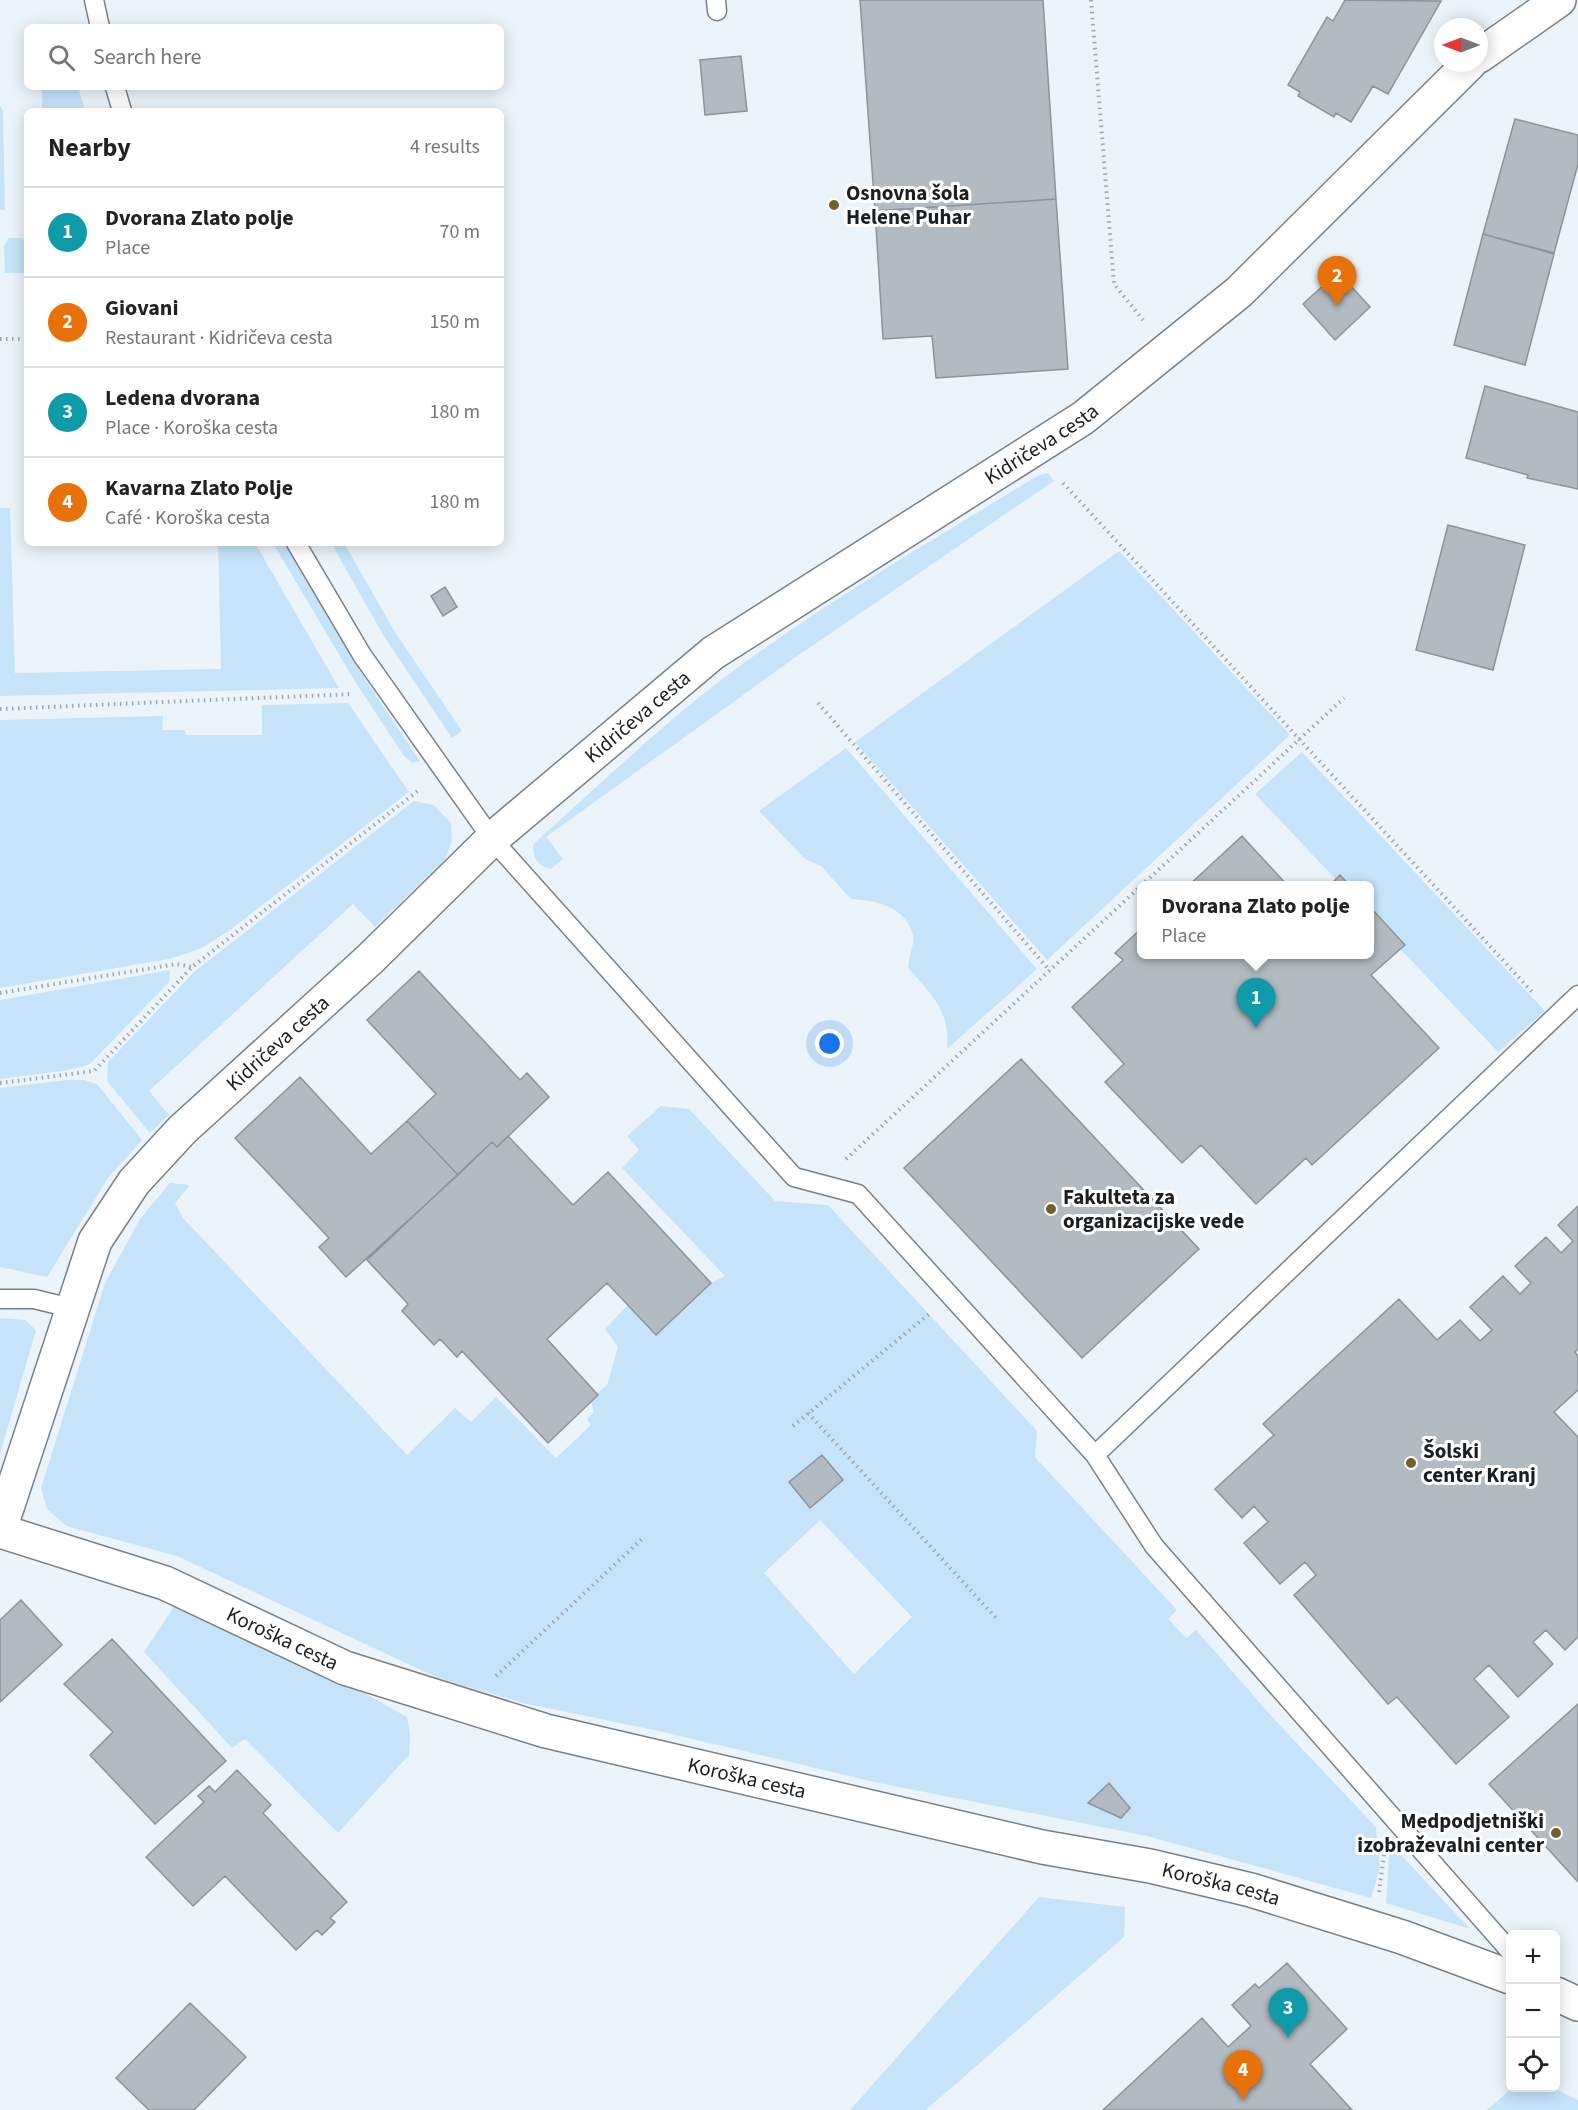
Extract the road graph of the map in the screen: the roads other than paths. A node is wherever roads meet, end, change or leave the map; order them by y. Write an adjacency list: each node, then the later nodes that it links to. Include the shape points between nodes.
1 (94, 0): 3 (lane)
2 (1559, 0): 4 (street)
3 (99, 24)
4 (1488, 50)
5 (1461, 72): 9 (street, Kidričeva cesta, via 1239,292 1083,418 713,653)
6 (116, 90): 7 (lane)
7 (121, 108)
8 (298, 546): 9 (lane, via 362,654)
9 (492, 839): 12 (street, Kidričeva cesta, via 370,959 182,1130 134,1182 94,1241); 13 (lane, via 794,1177 858,1194)
10 (1578, 995): 13 (lane)
11 (0, 1299): 12 (lane, via 34,1299)
12 (71, 1308): 14 (street, Kidričeva cesta)
13 (1095, 1455): 15 (lane, via 1154,1546)
14 (0, 1530): 16 (street, Koroška cesta, via 165,1583 345,1668 546,1731 1042,1847 1150,1866 1251,1890 1371,1927)
15 (1506, 1947)
16 (1506, 1976)
17 (1560, 1996): 18 (street)
18 (1578, 2004)

